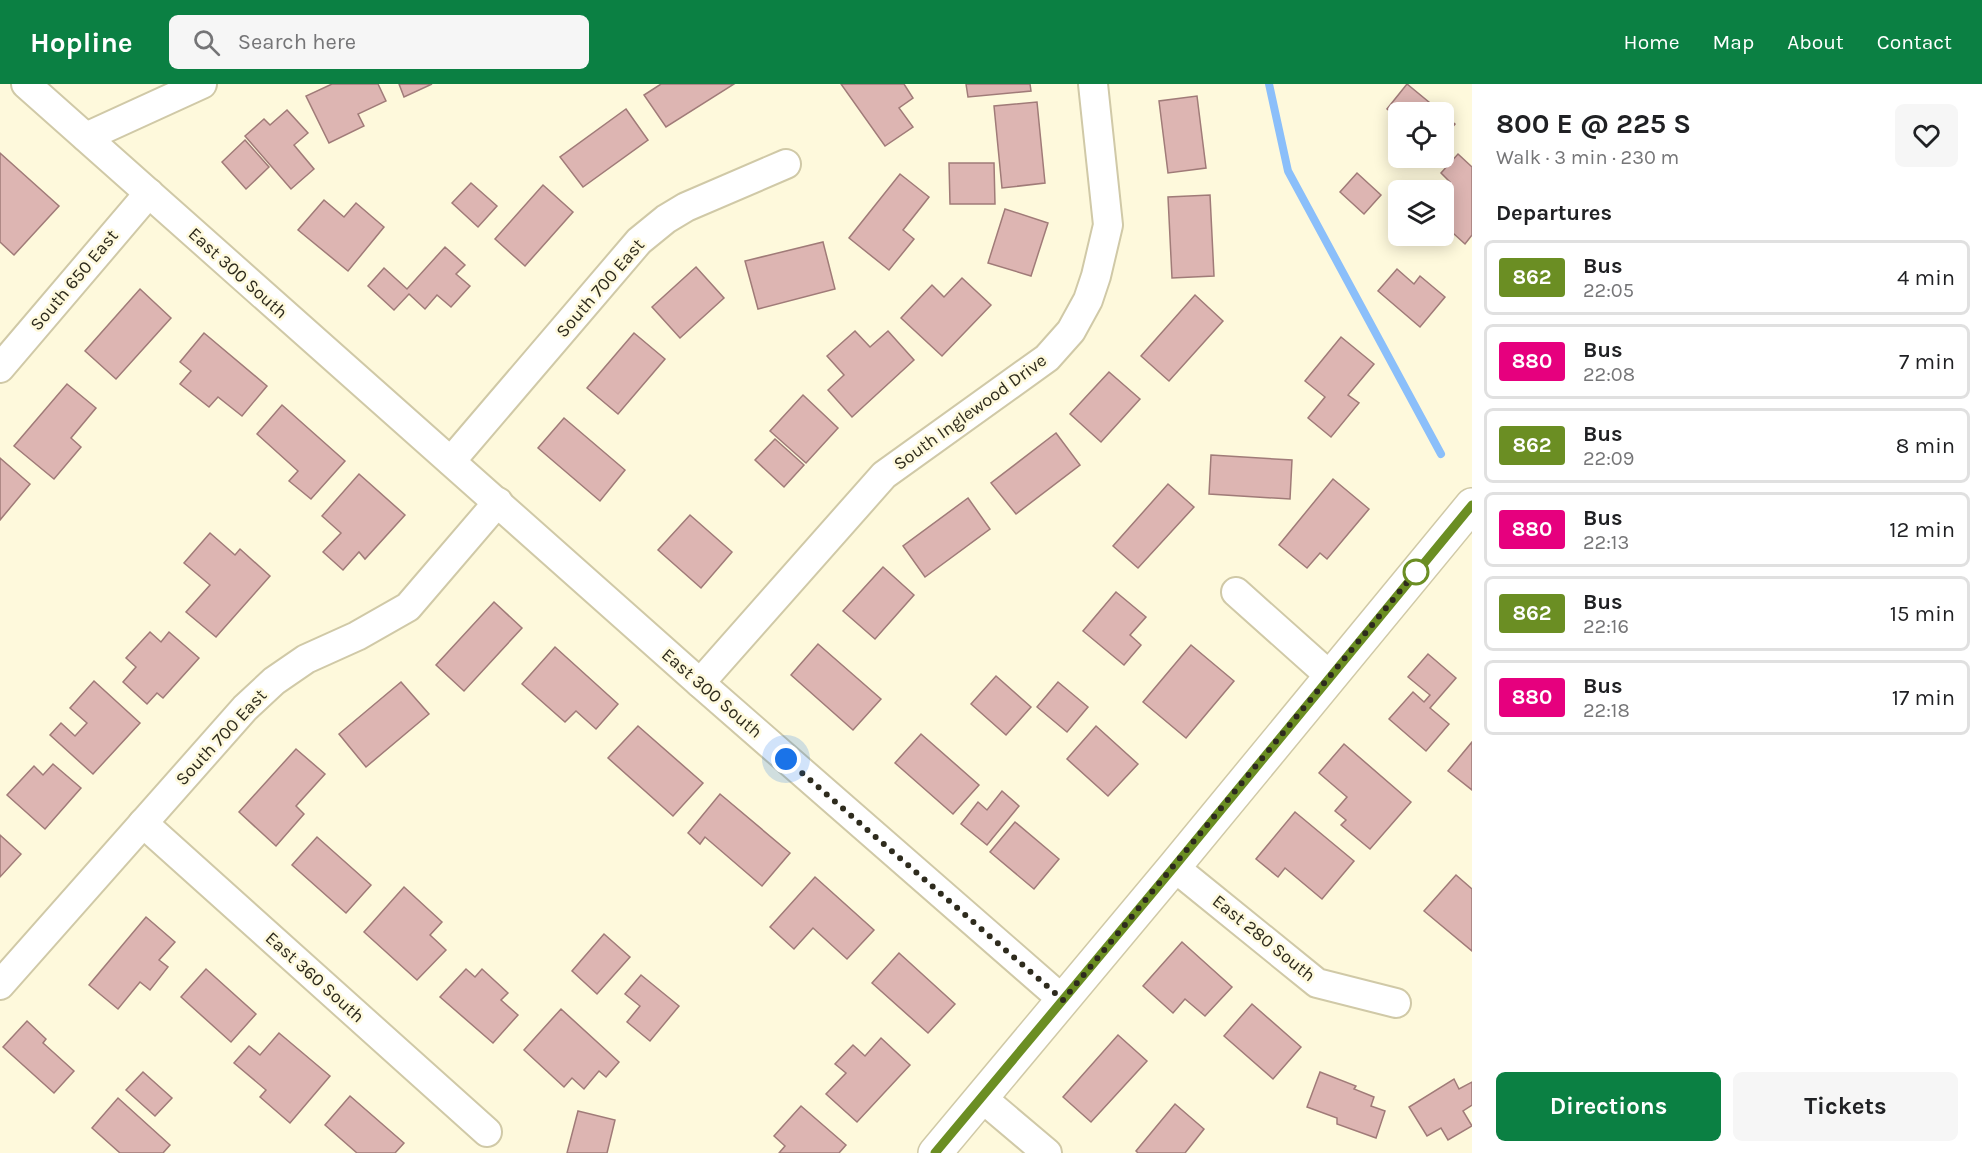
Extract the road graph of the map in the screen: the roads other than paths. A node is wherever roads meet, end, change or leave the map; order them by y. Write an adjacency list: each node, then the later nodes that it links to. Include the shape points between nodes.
1 (26, 84): 4 (street, East 300 South)
2 (202, 84): 4 (street)
3 (1093, 84): 13 (street, South Inglewood Drive, via 1108,225 1088,300 1071,331 1047,358 884,476)
4 (86, 137): 6 (street, East 300 South)
5 (786, 164): 8 (street, South 700 East, via 686,207 639,241)
6 (149, 193): 7 (street, South 650 East); 8 (street, East 300 South)
7 (0, 368)
8 (451, 461): 9 (street, East 300 South)
9 (498, 502): 13 (street, East 300 South); 14 (street, South 700 East, via 408,607 306,659 274,681)
10 (1472, 505): 12 (main road)
11 (1236, 592): 12 (street)
12 (1330, 676): 15 (main road)
13 (700, 683): 17 (street, East 300 South)
14 (142, 823): 16 (street, South 700 East); 20 (street, East 360 South)
15 (1174, 867): 17 (main road); 18 (street, East 280 South, via 1317,982)
16 (0, 985)
17 (1063, 1000): 19 (main road)
18 (1396, 1003)
19 (982, 1098): 21 (main road); 22 (street)
20 (487, 1132)
21 (935, 1153)
22 (1047, 1153)

